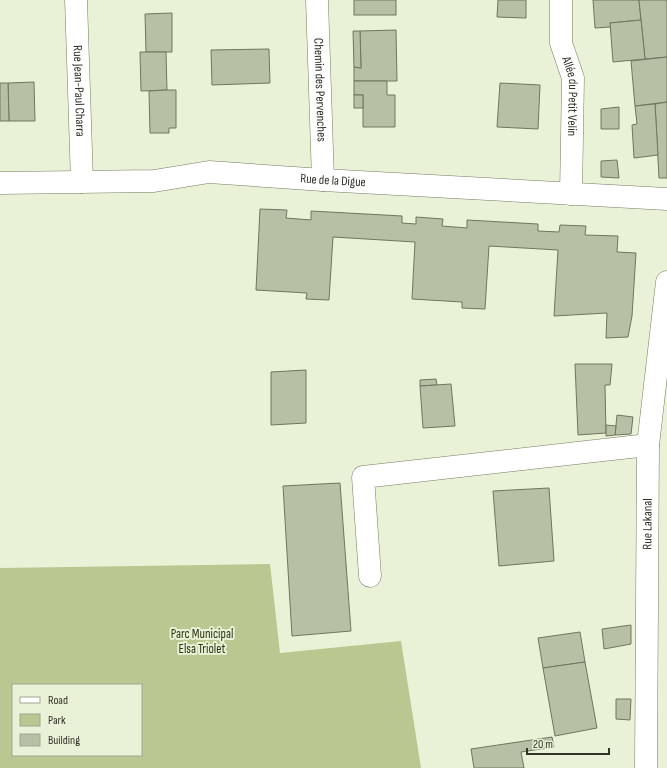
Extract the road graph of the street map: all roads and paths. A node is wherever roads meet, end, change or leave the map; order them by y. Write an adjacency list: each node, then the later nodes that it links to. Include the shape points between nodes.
1 (76, 0): 5 (street, Rue Jean-Paul Charra)
2 (317, 0): 4 (street, Chemin des Pervenches)
3 (561, 0): 7 (street, Allée du Petit Velin, via 561,43 573,78)
4 (322, 180): 5 (street, Rue de la Digue, via 209,172 154,181); 7 (street, Rue de la Digue)
5 (82, 182): 6 (street, Rue de la Digue)
6 (0, 183)
7 (571, 194): 8 (street, Rue de la Digue)
8 (667, 199)
9 (667, 282): 10 (street, Rue Lakanal)
10 (648, 445): 11 (street, via 363,477); 12 (street, Rue Lakanal)
11 (370, 576)
12 (646, 768)

